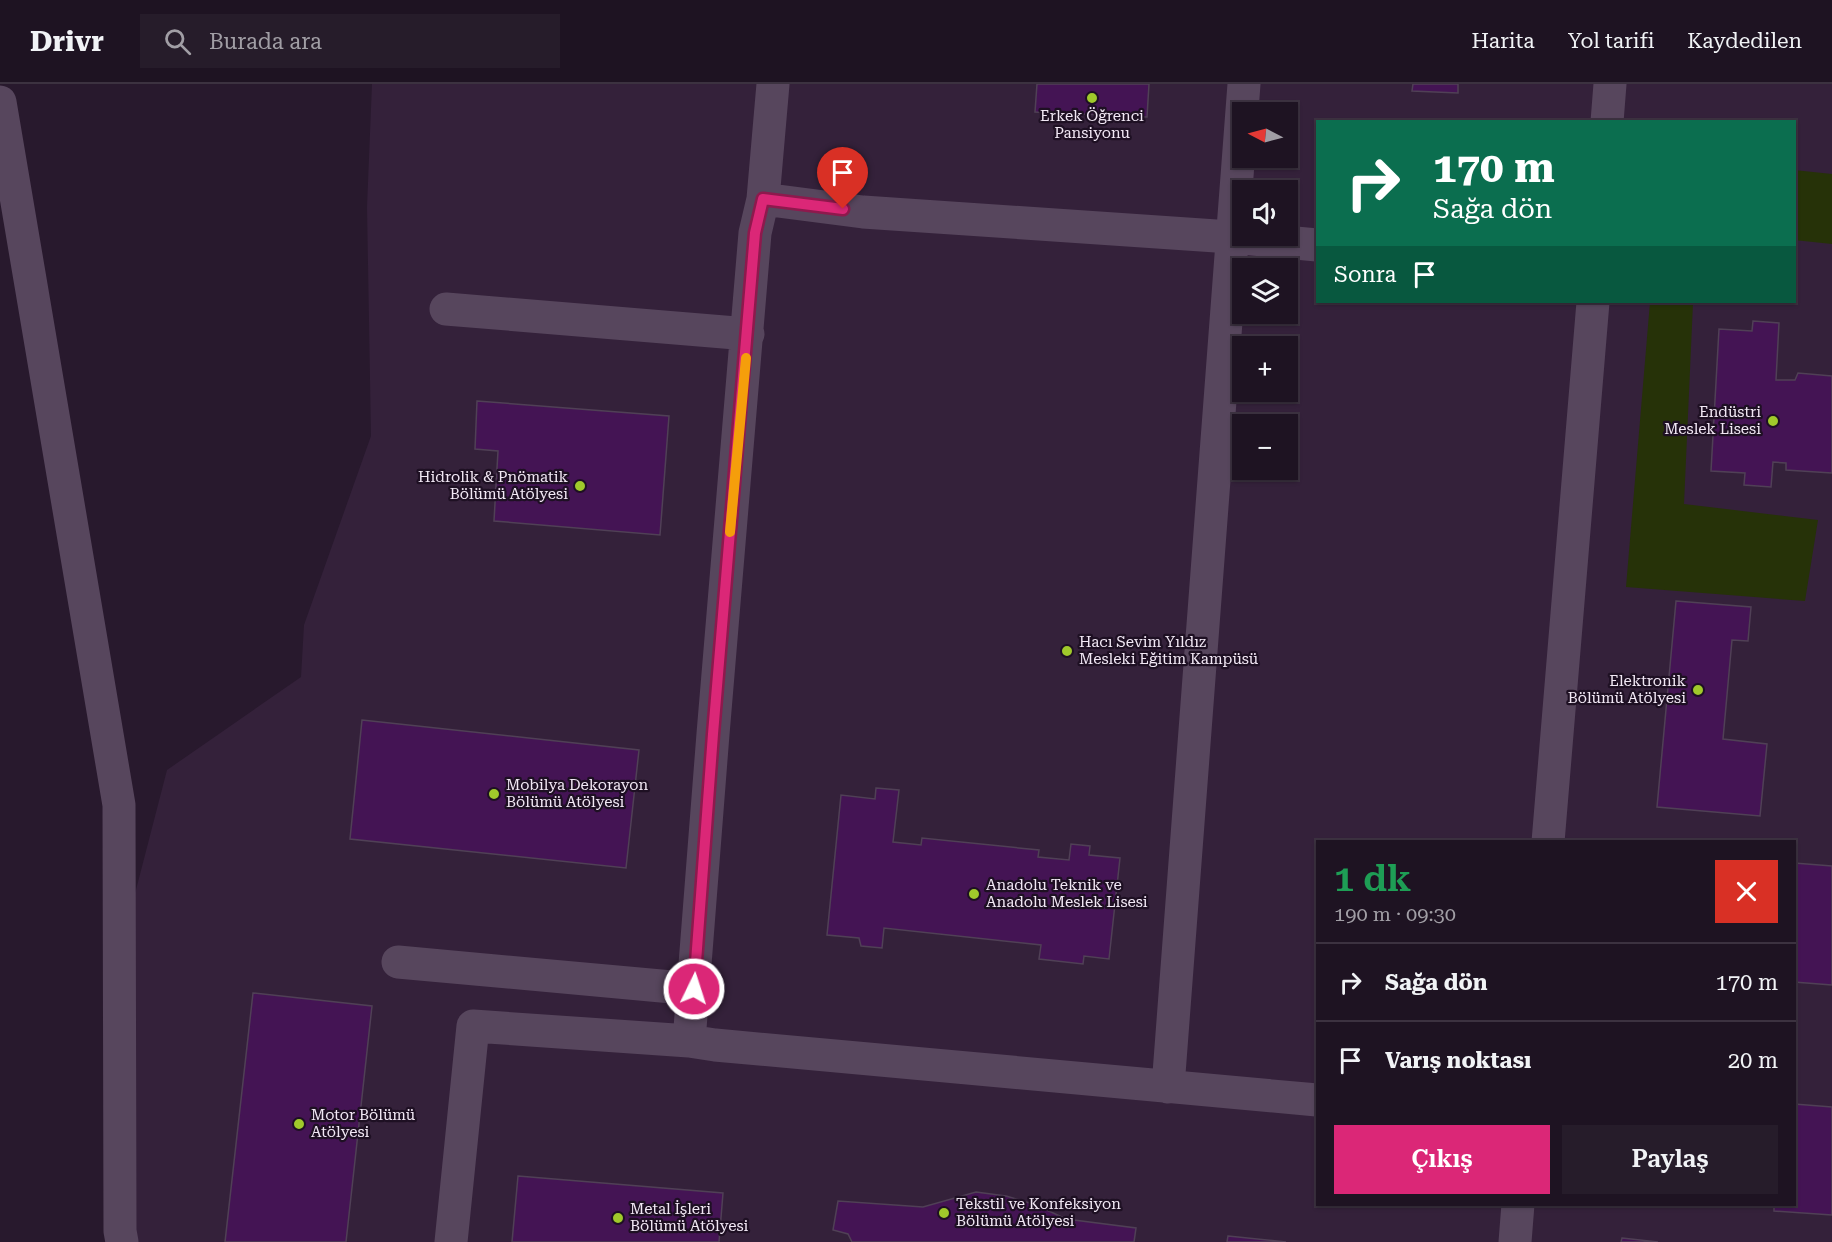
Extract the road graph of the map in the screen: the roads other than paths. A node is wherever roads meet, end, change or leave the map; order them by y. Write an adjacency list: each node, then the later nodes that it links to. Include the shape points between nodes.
1 (773, 84): 6 (street)
2 (1244, 84): 7 (street)
3 (1610, 84): 5 (street)
4 (0, 102): 19 (street, via 119,805)
5 (1607, 120)
6 (763, 199): 7 (street, via 863,212); 11 (street, via 755,233)
7 (1231, 237): 8 (street); 16 (street)
8 (1316, 245)
9 (1593, 303): 12 (street)
10 (446, 309): 11 (street)
11 (748, 334): 14 (street)
12 (1548, 840)
13 (398, 962): 14 (street)
14 (694, 989): 15 (street)
15 (689, 1041): 16 (street); 20 (street, via 473,1026)
16 (1168, 1087): 17 (street)
17 (1316, 1100)
18 (1518, 1206): 21 (street)
19 (122, 1242)
20 (451, 1242)
21 (1515, 1242)

